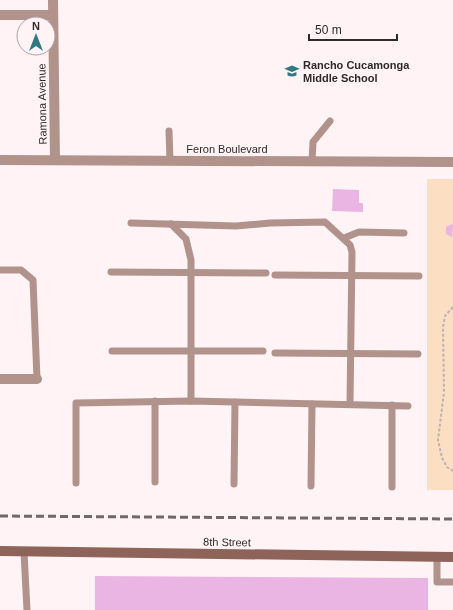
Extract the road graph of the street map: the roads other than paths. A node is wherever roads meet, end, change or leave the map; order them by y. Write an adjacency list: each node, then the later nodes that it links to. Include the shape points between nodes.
1 (53, 0): 3 (street, Ramona Avenue)
2 (0, 15): 3 (street)
3 (53, 15): 7 (street, Ramona Avenue)
4 (330, 121): 9 (lane, via 313,142)
5 (169, 131): 8 (lane)
6 (0, 160): 7 (street, Feron Boulevard)
7 (55, 160): 8 (street, Feron Boulevard)
8 (170, 161): 9 (street, Feron Boulevard)
9 (312, 162): 10 (street, Feron Boulevard)
10 (453, 162)
11 (131, 223): 12 (lane)
12 (171, 223): 14 (lane, via 236,226 325,222); 17 (lane, via 186,239 190,249)
13 (404, 233): 14 (lane, via 359,232)
14 (344, 238): 20 (lane, via 352,252)
15 (0, 270): 29 (lane, via 21,270 33,280)
16 (111, 272): 17 (lane)
17 (191, 273): 18 (lane); 23 (lane)
18 (266, 273)
19 (275, 275): 20 (lane)
20 (352, 276): 21 (lane); 26 (lane)
21 (419, 276)
22 (112, 351): 23 (lane)
23 (191, 351): 24 (lane); 31 (lane)
24 (263, 351)
25 (275, 353): 26 (lane)
26 (351, 353): 27 (lane); 34 (lane)
27 (418, 354)
28 (0, 379): 29 (street)
29 (37, 379)
30 (155, 401): 31 (lane); 37 (lane); 38 (lane, via 76,403)
31 (191, 401): 32 (lane)
32 (234, 402): 33 (lane); 39 (lane)
33 (312, 404): 34 (lane); 40 (lane)
34 (350, 404): 35 (lane)
35 (392, 405): 36 (lane); 41 (lane)
36 (408, 406)
37 (155, 482)
38 (76, 483)
39 (234, 484)
40 (311, 486)
41 (392, 487)
42 (0, 551): 43 (street, 8th Street)
43 (24, 552): 44 (street, 8th Street); 47 (lane)
44 (437, 557): 45 (street, 8th Street); 46 (lane, via 437,582)
45 (453, 557)
46 (453, 582)
47 (27, 610)

